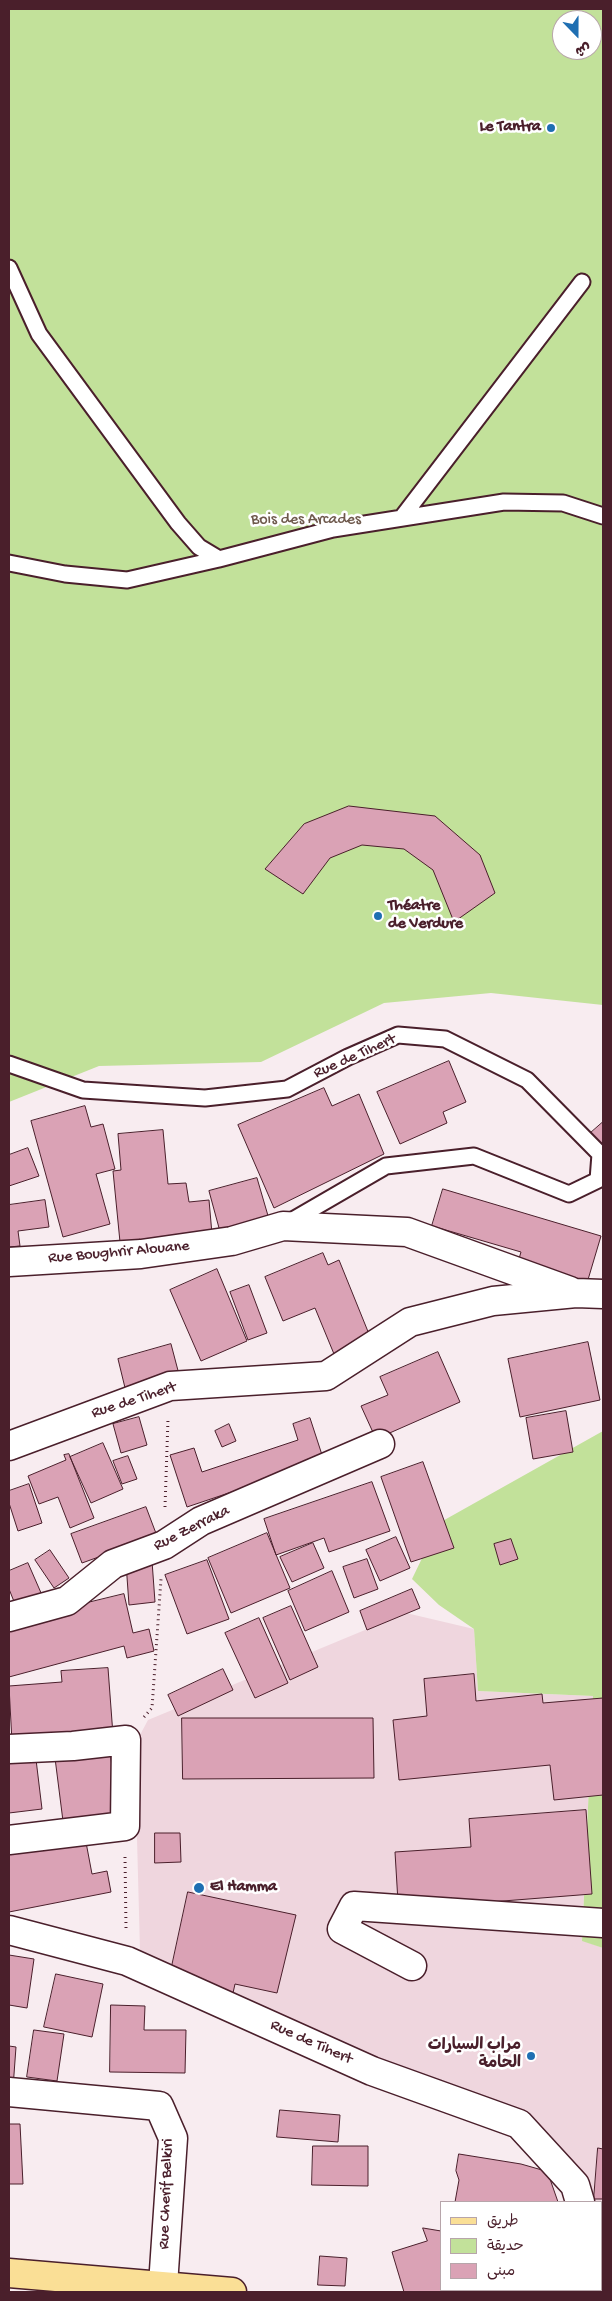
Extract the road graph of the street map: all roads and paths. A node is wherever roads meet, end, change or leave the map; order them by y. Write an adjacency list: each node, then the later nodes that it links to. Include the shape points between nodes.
1 (9, 268): 5 (lane, via 40,334 62,366 178,522 199,547)
2 (582, 282): 3 (lane)
3 (403, 516): 4 (lane, via 504,502 563,503); 5 (lane, via 333,529)
4 (603, 516)
5 (219, 559): 6 (lane, via 126,580 65,574)
6 (9, 563)
7 (9, 1064): 8 (lane, Rue de Tihert, via 83,1090 205,1098 287,1089 398,1035 446,1039 527,1080 600,1154 598,1180 569,1194 474,1156 386,1166)
8 (283, 1226): 9 (street, Rue Boughrir Alouane, via 232,1241 141,1254); 10 (street, Rue Boughrir Alouane, via 407,1232)
9 (9, 1262)
10 (576, 1293): 11 (street); 13 (street, Rue de Tihert, via 493,1301 410,1322 326,1376 170,1386)
11 (603, 1294)
12 (380, 1444): 14 (street, Rue Zerraka, via 201,1521 164,1545 113,1564 67,1601)
13 (9, 1446)
14 (9, 1618)
15 (9, 1749): 16 (street, via 126,1740)
16 (125, 1826): 17 (street); 20 (path)
17 (9, 1840)
18 (603, 1923): 21 (street, via 354,1906 342,1929)
19 (9, 1930): 20 (street, Rue de Tihert)
20 (127, 1961): 23 (street, Rue de Tihert, via 372,2071 519,2124 575,2185)
21 (412, 1966)
22 (9, 2092): 25 (street, Rue Cherif Belkiri, via 159,2106 173,2138)
23 (580, 2201)
24 (9, 2274): 25 (main road)
25 (163, 2285): 26 (main road)
26 (232, 2292)

